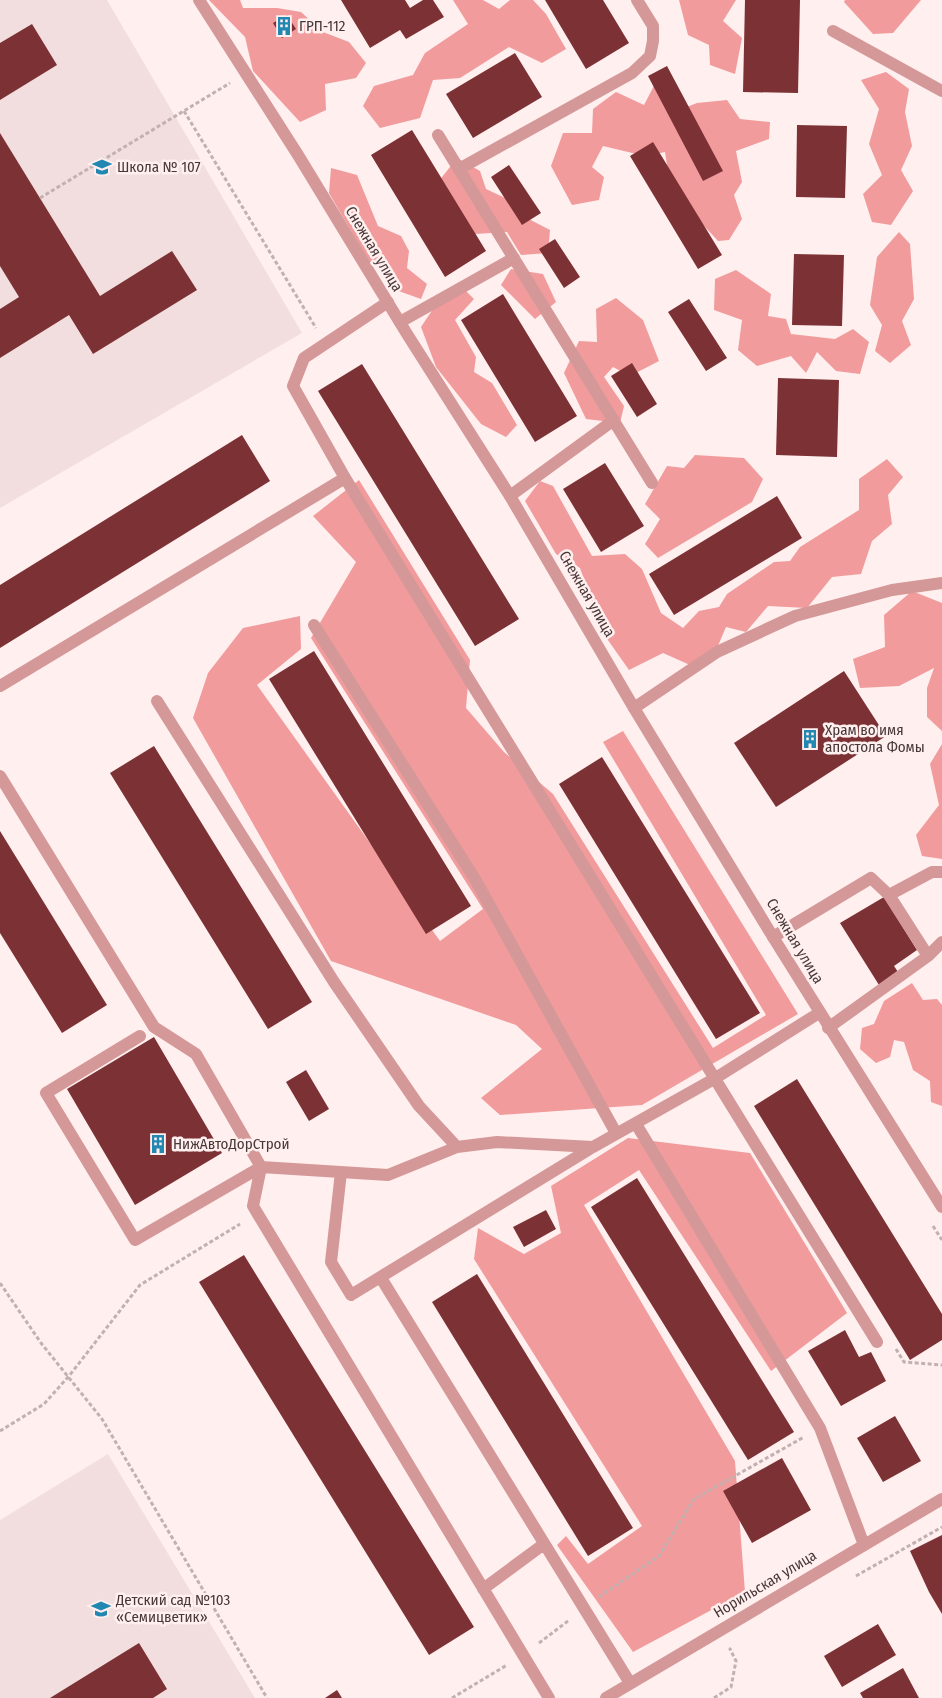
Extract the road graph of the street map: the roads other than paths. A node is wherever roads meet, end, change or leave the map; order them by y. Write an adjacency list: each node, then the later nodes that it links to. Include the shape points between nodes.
1 (199, 0): 8 (street, Снежная улица)
2 (637, 0): 6 (street, via 653,26 650,56 632,73)
3 (833, 31): 4 (street)
4 (942, 91)
5 (438, 135): 6 (street)
6 (459, 169): 7 (street)
7 (514, 258): 9 (street); 10 (street)
8 (388, 302): 9 (street, Снежная улица); 11 (street, via 304,358 292,386)
9 (400, 322): 13 (street, Снежная улица)
10 (614, 420): 12 (street); 13 (street)
11 (345, 478): 16 (street); 28 (street)
12 (652, 483)
13 (510, 496): 18 (street, Снежная улица)
14 (942, 583): 18 (street, via 892,590 795,616 718,652)
15 (314, 625): 30 (street, via 475,879)
16 (0, 686)
17 (157, 701): 32 (street, via 334,982 419,1106)
18 (634, 708): 22 (street, Снежная улица)
19 (0, 776): 33 (street, via 154,1027 196,1054)
20 (942, 872): 21 (street, via 932,872)
21 (889, 895): 22 (street, via 871,878); 24 (street)
22 (773, 937): 25 (street, Снежная улица)
23 (942, 942): 24 (street)
24 (928, 956): 26 (street)
25 (819, 1013): 26 (street, Снежная улица); 28 (street)
26 (828, 1028): 35 (street, Снежная улица)
27 (140, 1036): 33 (street, via 46,1093 135,1240)
28 (714, 1078): 29 (street); 37 (street)
29 (636, 1124): 30 (street); 40 (street, via 820,1428)
30 (616, 1133): 31 (street)
31 (593, 1146): 32 (street, via 497,1142); 36 (street)
32 (457, 1147): 34 (street, via 388,1175)
33 (261, 1167): 34 (street); 41 (street, via 252,1206)
34 (341, 1172): 36 (street, via 331,1262 351,1295)
35 (942, 1207)
36 (381, 1278): 39 (street)
37 (877, 1342)
38 (942, 1499): 40 (street, Норильская улица)
39 (544, 1544): 41 (street); 42 (street)
40 (864, 1545): 42 (street, Норильская улица)
41 (483, 1589): 43 (street)
42 (630, 1684): 44 (street, Норильская улица)
43 (549, 1698)
44 (606, 1698)

